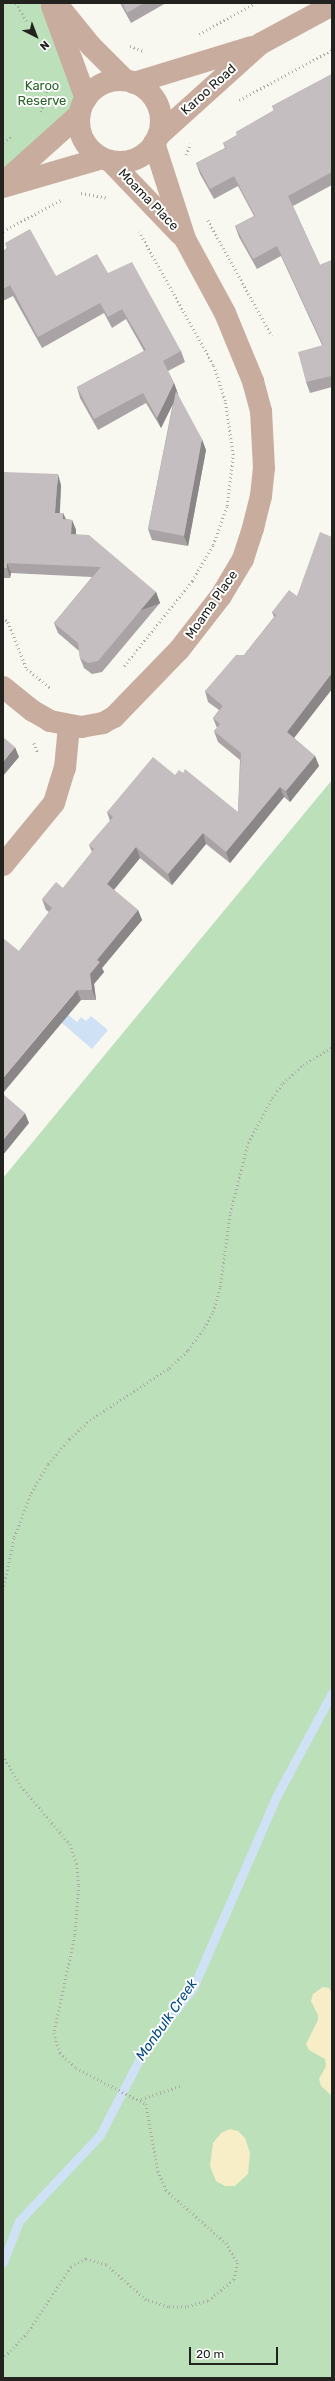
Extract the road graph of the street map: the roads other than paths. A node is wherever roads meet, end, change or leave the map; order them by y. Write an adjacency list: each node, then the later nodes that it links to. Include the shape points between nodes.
1 (51, 3): 6 (street)
2 (56, 3): 5 (street, via 91,46)
3 (332, 5): 4 (street, Karoo Road)
4 (260, 44): 5 (street, Karoo Road); 7 (street, Karoo Road)
5 (130, 82): 6 (street, via 103,84); 7 (street, via 152,96 157,105 160,120)
6 (83, 106): 8 (street, via 79,124 86,144); 9 (street)
7 (156, 140): 8 (street, via 146,153 135,159); 11 (street, Moama Place)
8 (106, 160): 10 (street); 11 (street, Moama Place)
9 (3, 182)
10 (3, 187)
11 (185, 240): 13 (street, Moama Place, via 228,319 253,381 264,437 261,496 243,559 221,596 179,650 114,717 92,725)
12 (3, 687): 13 (street, Moama Place, via 50,721)
13 (70, 726): 14 (street, via 65,768 54,802)
14 (3, 865)

